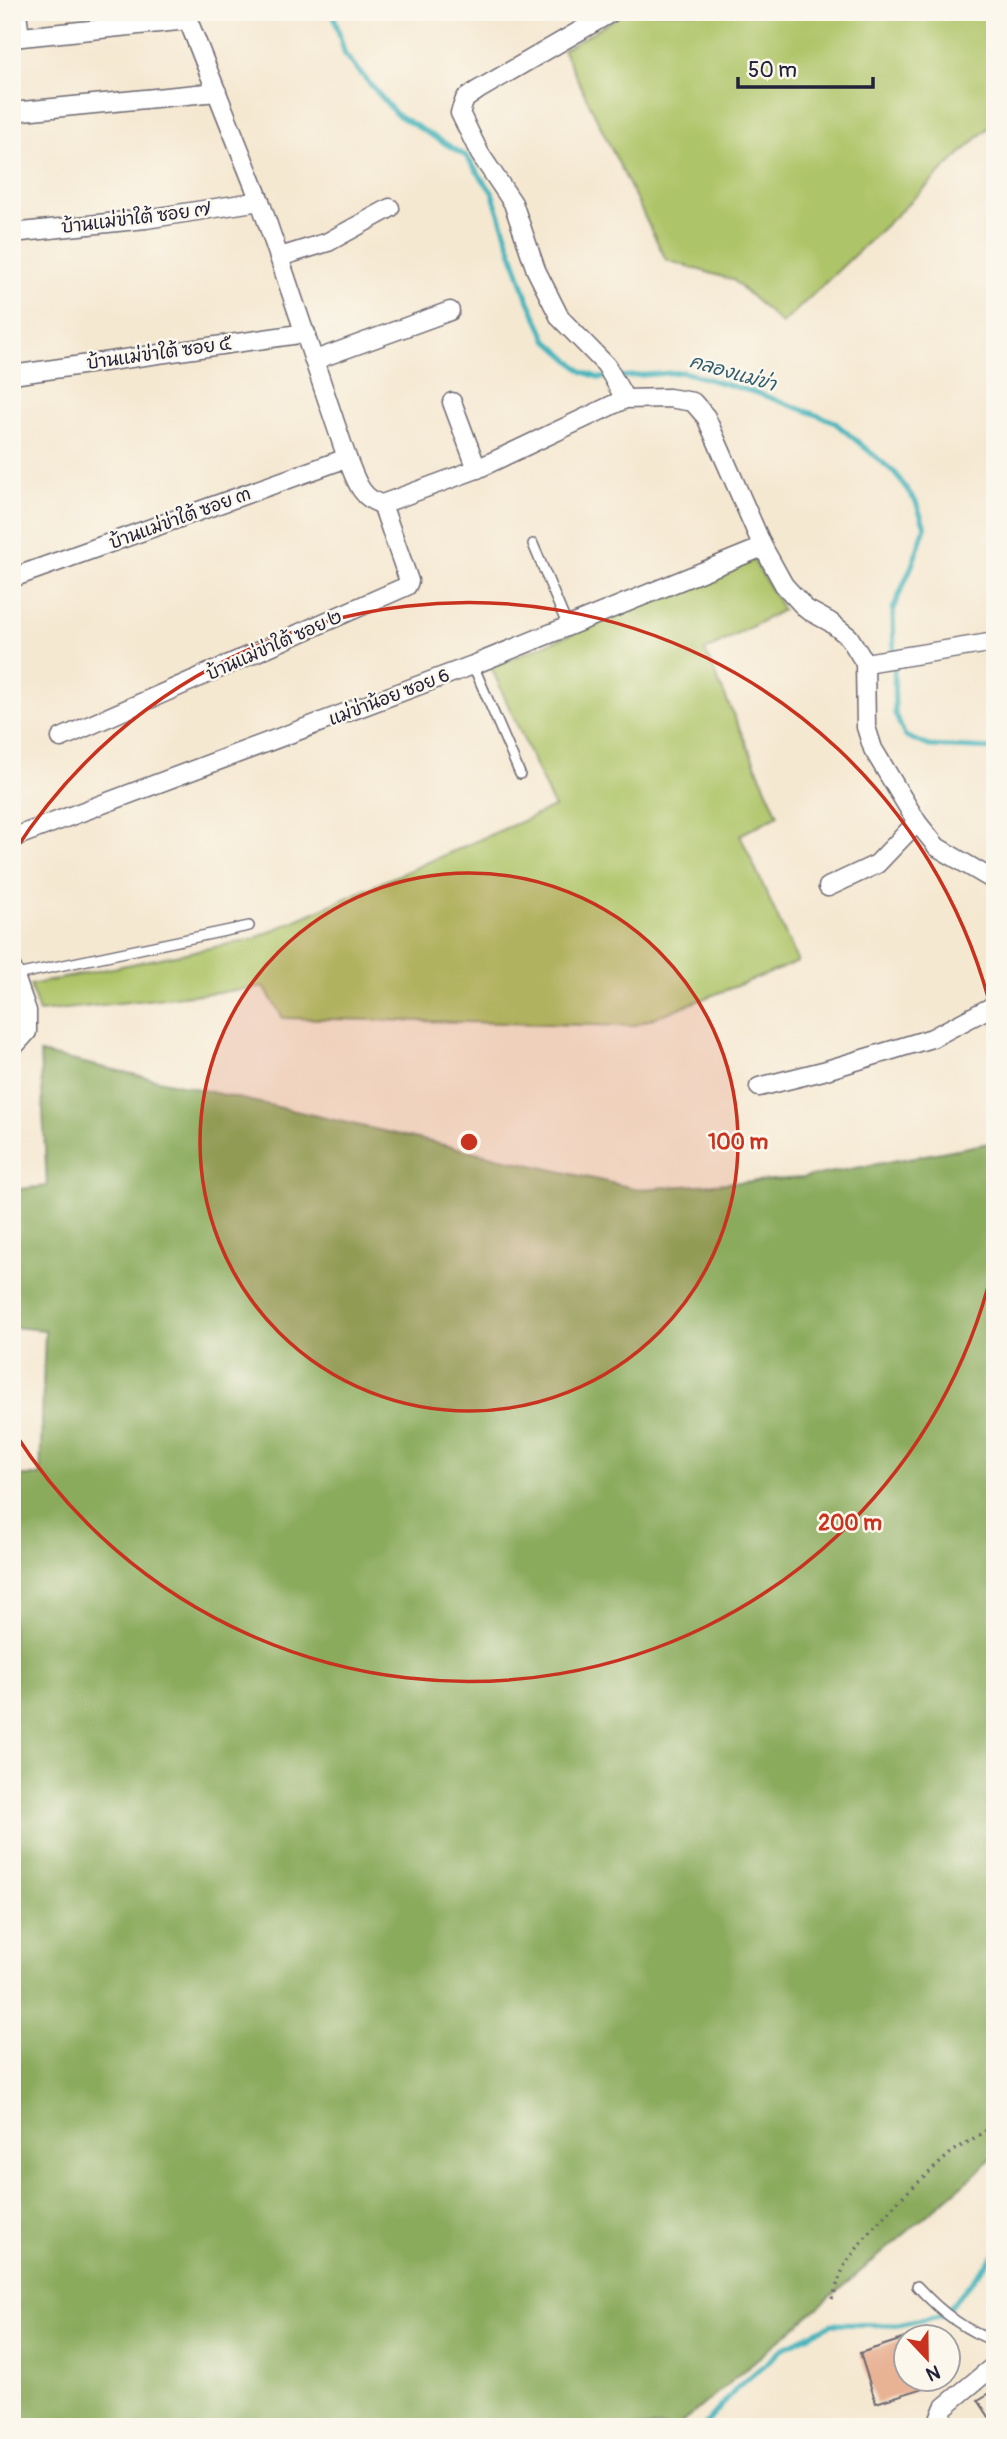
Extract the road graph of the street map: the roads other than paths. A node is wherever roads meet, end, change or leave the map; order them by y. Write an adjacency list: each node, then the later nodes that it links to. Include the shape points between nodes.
1 (17, 12): 4 (street)
2 (612, 12): 15 (street, via 478,90 465,99 460,113 480,154 513,203 536,270 560,318 606,365)
3 (188, 16): 4 (street); 5 (street)
4 (16, 38)
5 (217, 92): 6 (street); 7 (street)
6 (12, 112)
7 (260, 201): 9 (street, บ้านแม่ข่าใต้ ซอย ๗); 10 (street)
8 (390, 208): 10 (street, via 328,242)
9 (12, 233)
10 (280, 257): 12 (street)
11 (450, 311): 13 (street)
12 (306, 333): 13 (street); 14 (street, บ้านแม่ข่าใต้ ซอย ๕)
13 (315, 360): 17 (street)
14 (12, 375)
15 (623, 393): 18 (street); 21 (street, via 693,402 700,409)
16 (452, 402): 18 (street)
17 (347, 458): 19 (street, via 362,493); 22 (street, บ้านแม่ข่าใต้ ซอย ๓)
18 (477, 469): 19 (street)
19 (382, 504): 27 (street, บ้านแม่ข่าใต้ ซอย ๒, via 404,563 407,586)
20 (533, 544): 23 (lane)
21 (763, 547): 23 (street, แม่ข่าน้อย ซอย 6); 25 (street, via 784,585 806,609 849,637)
22 (12, 578)
23 (568, 627): 26 (street, แม่ข่าน้อย ซอย 6)
24 (995, 642): 25 (street)
25 (872, 662): 29 (street, via 866,727 873,749)
26 (473, 665): 28 (lane); 30 (street, แม่ข่าน้อย ซอย 6)
27 (61, 738)
28 (520, 774)
29 (917, 822): 31 (street, via 937,846); 32 (street, via 877,864)
30 (12, 838)
31 (995, 881)
32 (828, 887)
33 (249, 926): 34 (lane)
34 (14, 971): 36 (street, via 27,1012 27,1032)
35 (995, 1005): 37 (street, via 932,1038)
36 (12, 1043)
37 (759, 1087)
38 (918, 2286): 39 (lane, via 949,2316 978,2336)
39 (995, 2341)
40 (995, 2365): 41 (street, via 944,2407)
41 (936, 2427)

